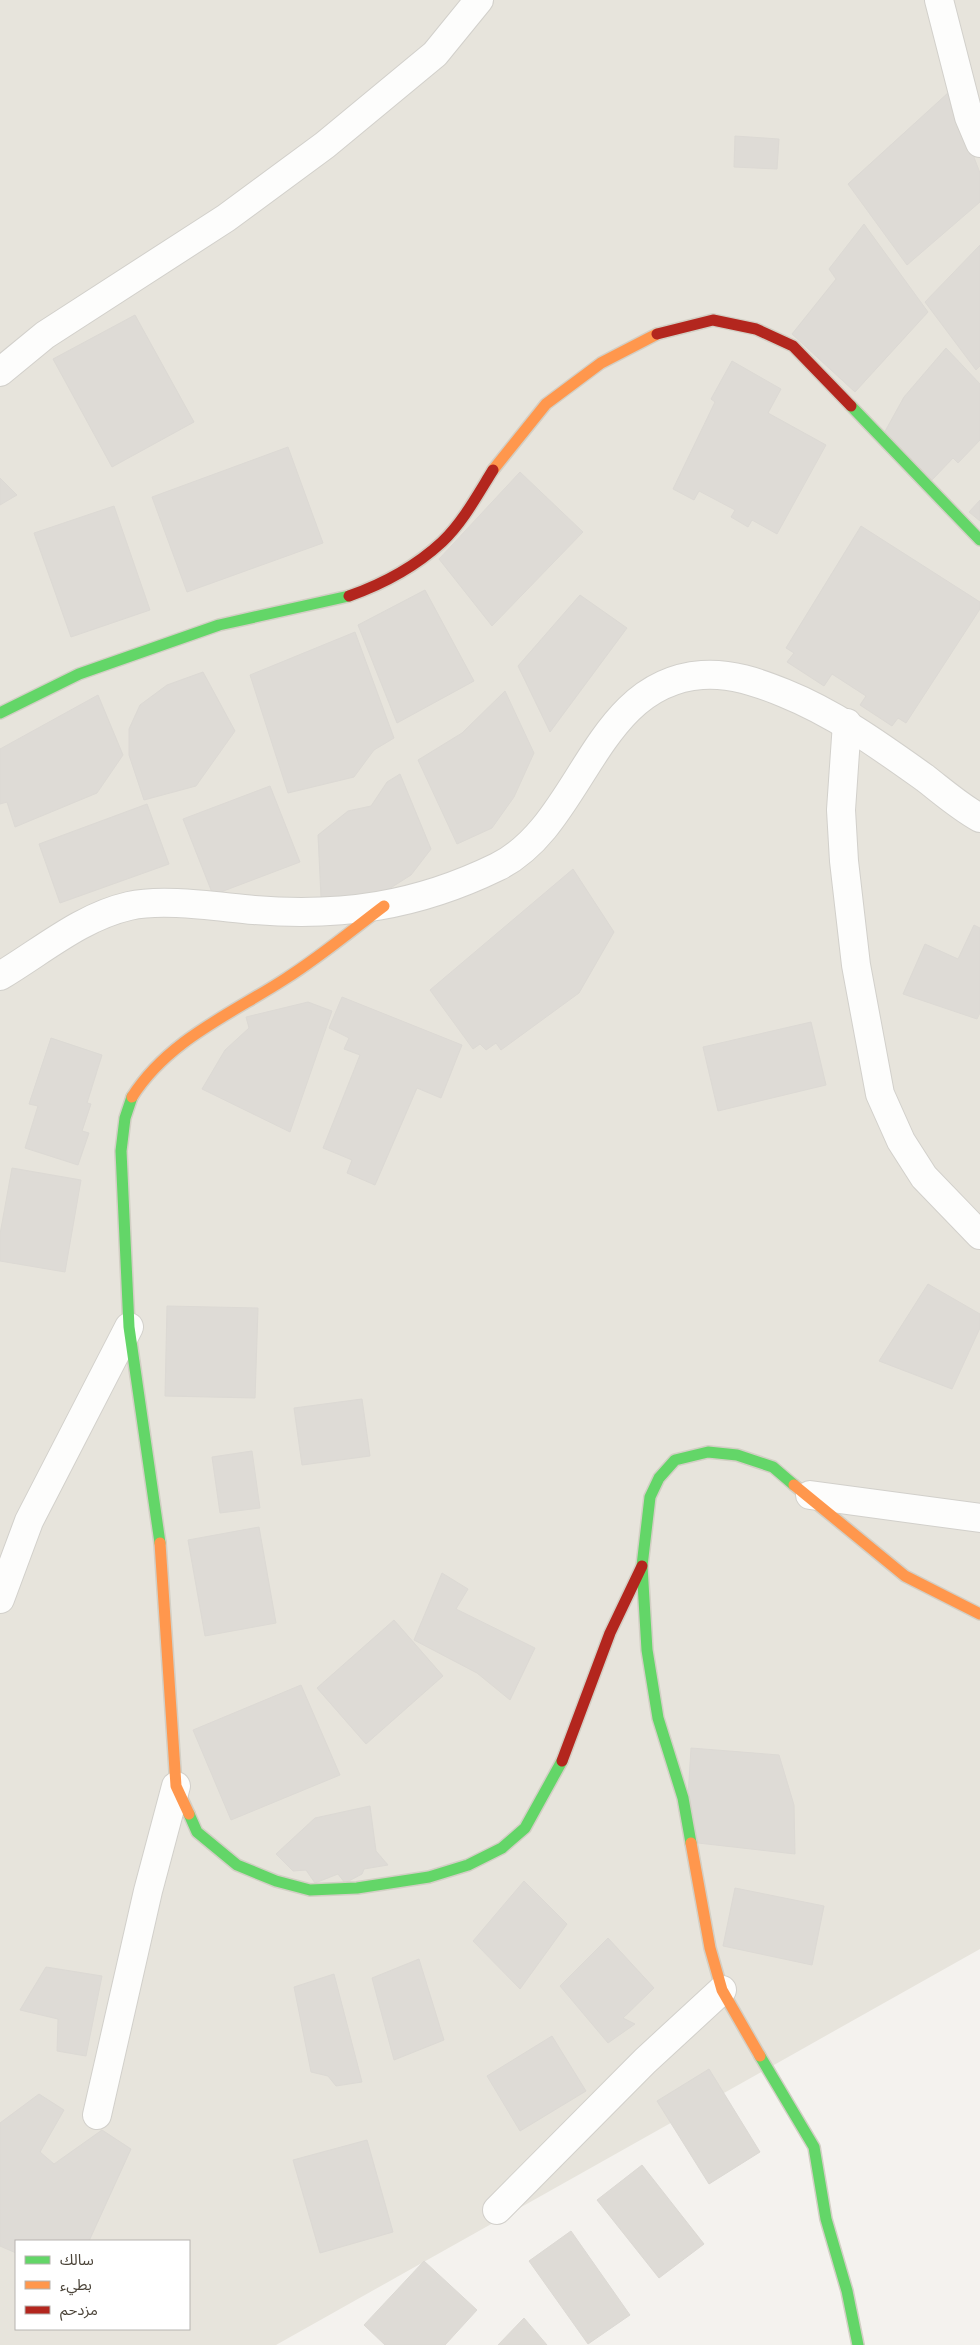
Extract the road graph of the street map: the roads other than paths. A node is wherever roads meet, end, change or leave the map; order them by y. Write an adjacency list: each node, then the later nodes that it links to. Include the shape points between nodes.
1 (480, 0): 4 (street, via 435,54 325,145 226,218 45,335)
2 (939, 0): 3 (street, via 969,117)
3 (980, 142)
4 (0, 372)
5 (980, 540): 6 (street, via 793,346 756,329 713,320 658,334 601,363 546,404 496,466 463,517 442,542 382,584 338,600 219,625 79,674)
6 (0, 713)
7 (847, 724): 8 (street); 9 (street, via 814,705 738,677 704,675 675,679 652,689 628,709 566,798 532,840 501,866 442,891); 11 (street, via 841,810 844,861 856,965 880,1094 901,1141 924,1177)
8 (980, 818)
9 (384, 906): 10 (street, via 302,913 186,905 130,906 71,928); 12 (street, via 274,987 178,1047 151,1070 131,1099 121,1151)
10 (0, 976)
11 (980, 1235)
12 (129, 1328): 16 (street, via 29,1521); 18 (street, via 160,1546)
13 (810, 1495): 14 (street); 15 (street, via 773,1467 737,1455 708,1452 676,1460 659,1478 650,1497); 17 (street, via 905,1576)
14 (980, 1518)
15 (642, 1566): 18 (street, via 610,1633 558,1771 539,1804 525,1828 514,1838 502,1848 468,1865 429,1877 357,1888 310,1890 276,1881 238,1865 197,1832); 19 (street, via 647,1650 658,1718 683,1798 710,1948)
16 (0, 1599)
17 (980, 1614)
18 (176, 1786): 20 (street, via 148,1891)
19 (722, 1990): 21 (street, via 645,2061); 22 (street, via 814,2148 826,2219 847,2291)
20 (97, 2115)
21 (497, 2210)
22 (858, 2345)

